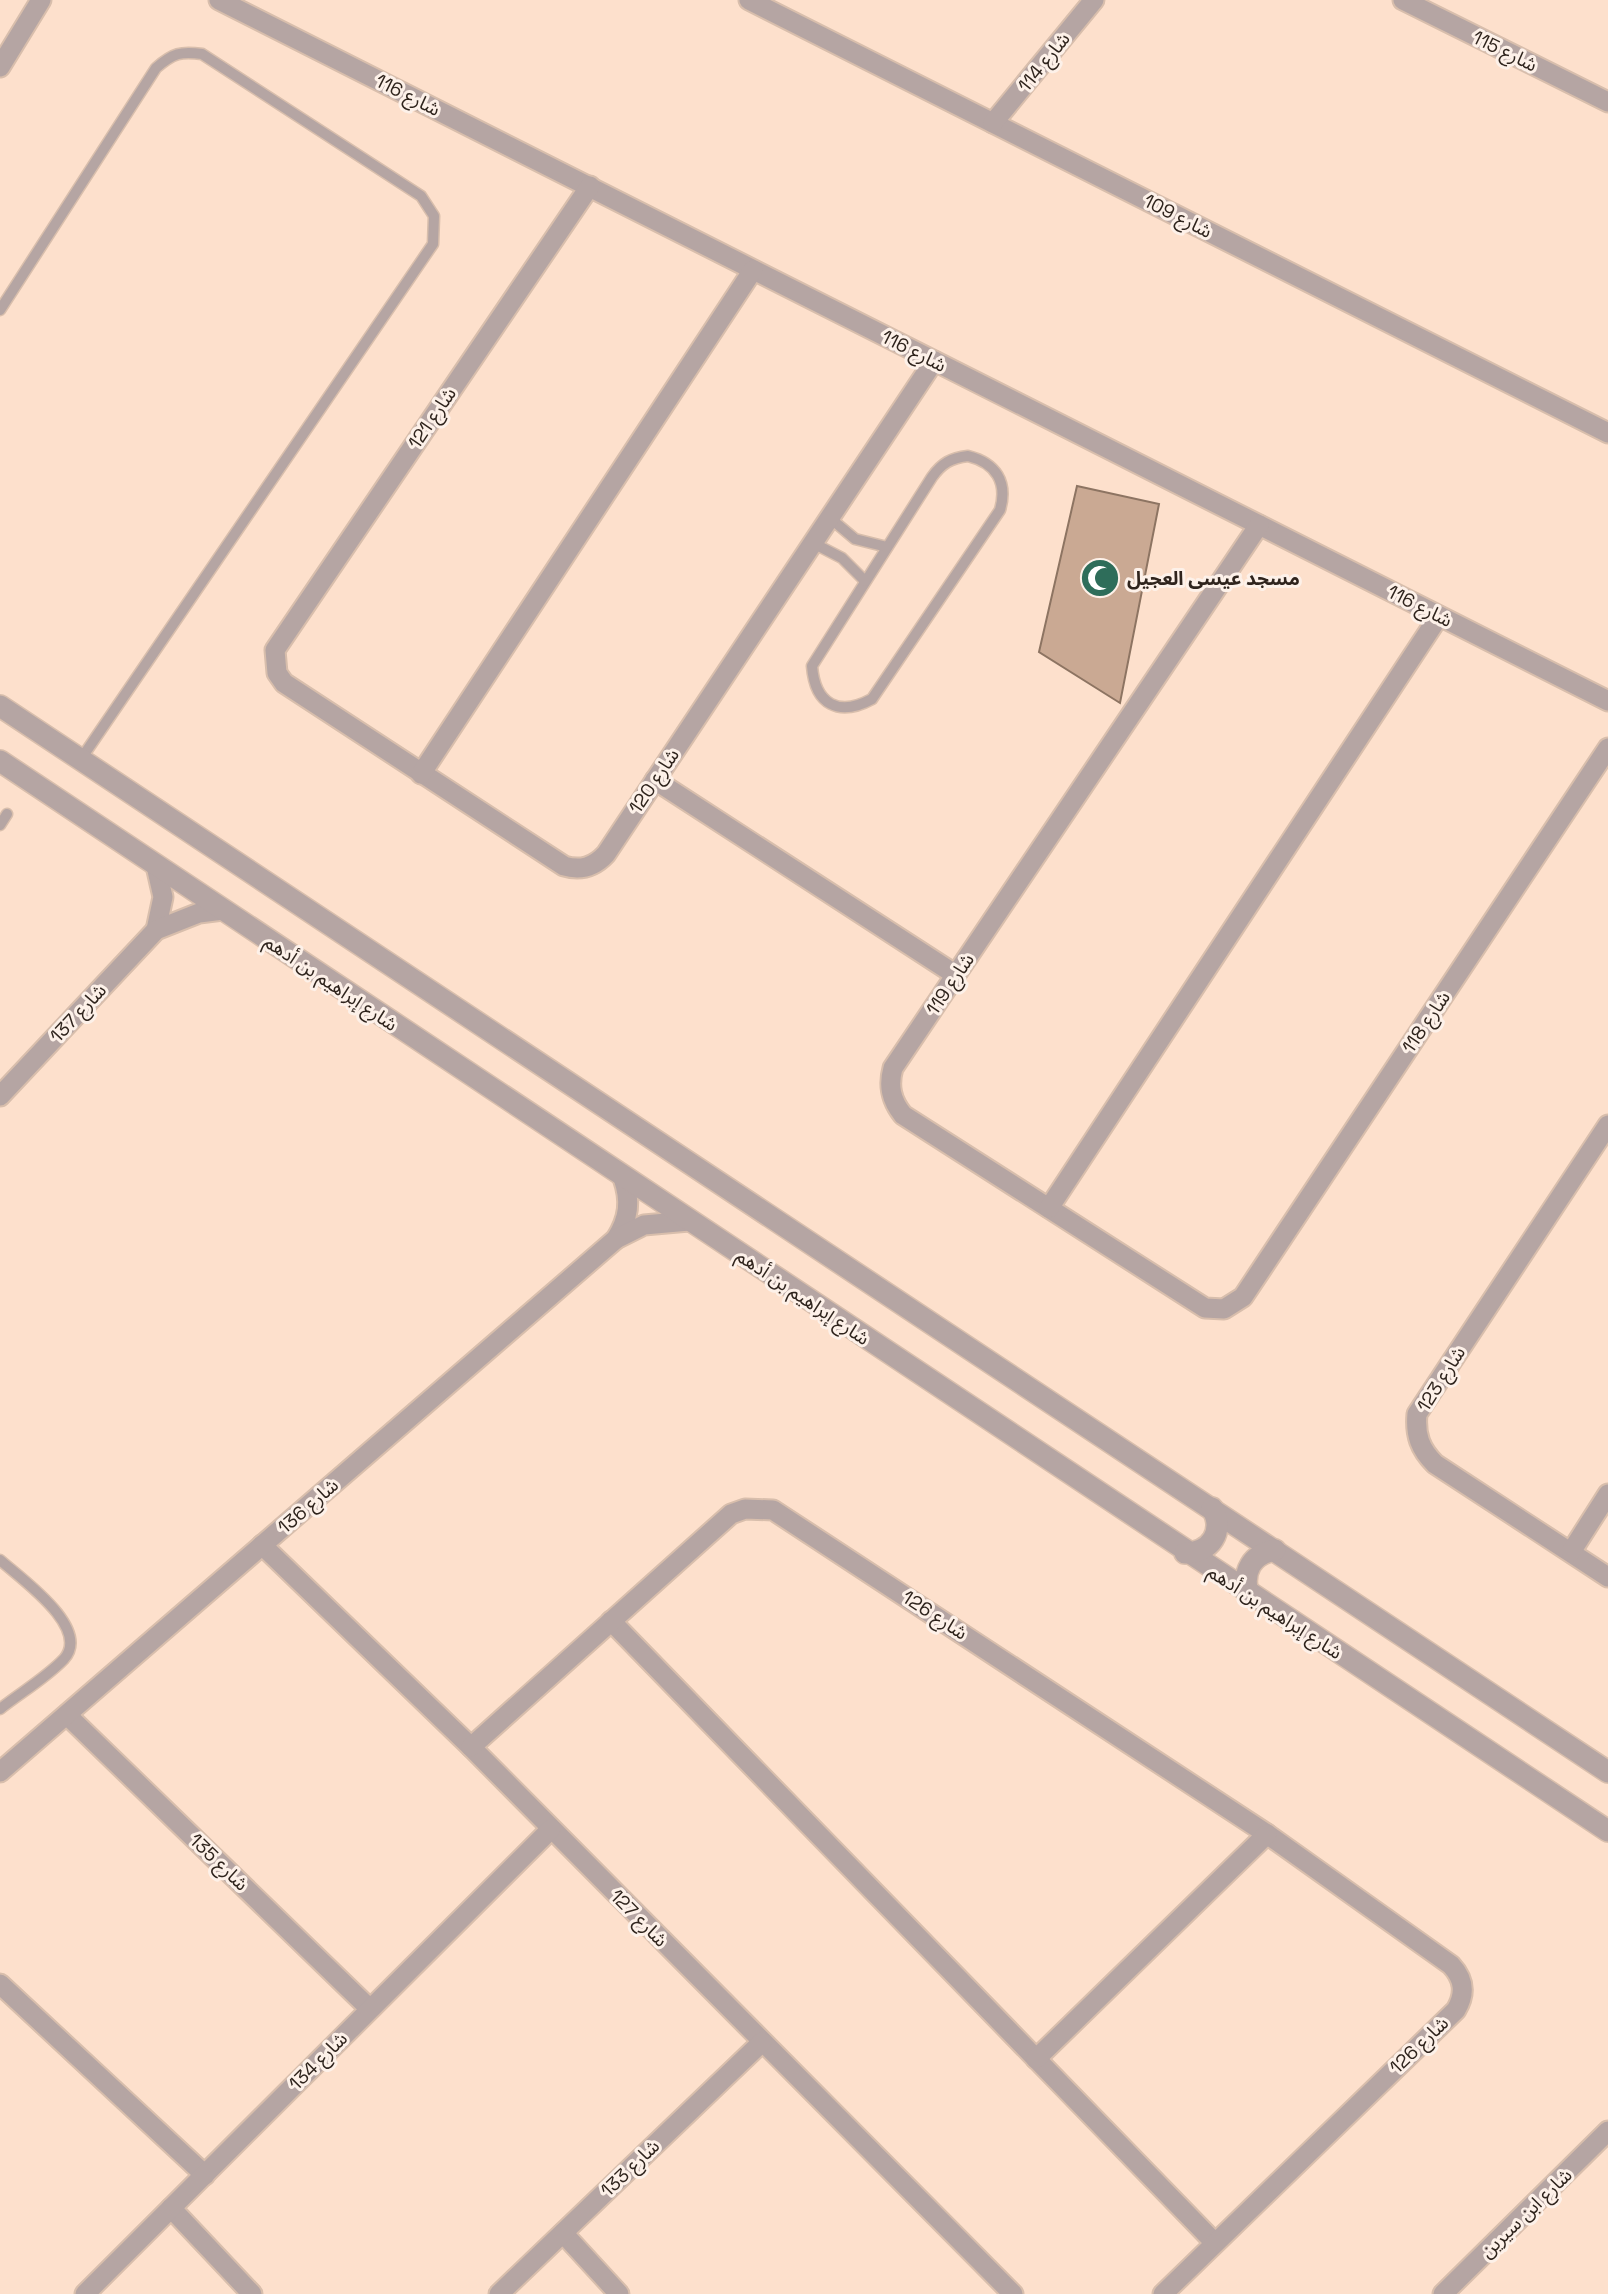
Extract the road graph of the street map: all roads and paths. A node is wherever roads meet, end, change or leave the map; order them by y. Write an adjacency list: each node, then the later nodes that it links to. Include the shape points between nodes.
1 (41, 0): 7 (street)
2 (219, 0): 10 (street, شارع 116)
3 (749, 0): 6 (street, شارع 109)
4 (1094, 0): 9 (street, شارع 114)
5 (1413, 2): 8 (street, شارع 115)
6 (777, 6): 9 (street, شارع 109)
7 (0, 67)
8 (1608, 102)
9 (993, 123): 14 (street, شارع 109)
10 (590, 187): 11 (street, شارع 116); 21 (street, شارع 121)
11 (753, 270): 13 (street, شارع 116); 27 (street)
12 (0, 310): 25 (lane, via 156,68 182,51 202,54 398,181 421,197 434,216 433,244)
13 (934, 361): 15 (street, شارع 120); 16 (street, شارع 116)
14 (1608, 433)
15 (830, 518): 17 (street, شارع 120); 18 (lane, via 855,539)
16 (1259, 526): 20 (street, شارع 116); 34 (street, شارع 119)
17 (813, 543): 19 (lane, via 842,558); 28 (street, شارع 120)
18 (887, 547): 19 (lane); 19 (lane, via 940,466 953,458 982,460 1002,481 1004,496 993,523 872,699 856,708 839,708 823,699 814,684 812,666)
19 (865, 581)
20 (1439, 616): 22 (street, شارع 116); 38 (street)
21 (275, 650): 27 (street, شارع 120, via 277,673 284,683)
22 (1608, 701)
23 (0, 706): 25 (street)
24 (1608, 748): 41 (street, شارع 118)
25 (81, 759): 43 (street)
26 (0, 761): 31 (street, شارع إبراهيم بن أدهم)
27 (421, 774): 28 (street, شارع 120, via 564,866 581,869 606,854)
28 (655, 780): 34 (street)
29 (7, 814): 30 (lane)
30 (0, 825)
31 (156, 866): 32 (street, شارع إبراهيم بن أدهم); 33 (street, via 163,897)
32 (223, 910): 33 (street, شارع 137, via 199,913); 37 (street, شارع إبراهيم بن أدهم)
33 (156, 930): 35 (street, شارع 137)
34 (956, 975): 38 (street, شارع 119, via 893,1068 893,1100 911,1120)
35 (0, 1096)
36 (1608, 1125): 46 (street, شارع 123, via 1417,1414 1416,1423 1423,1449 1435,1464)
37 (623, 1178): 39 (street, شارع إبراهيم بن أدهم); 40 (street, via 627,1216)
38 (1049, 1208): 41 (street, شارع 119, via 1205,1308 1224,1310)
39 (689, 1221): 40 (street, شارع 136, via 644,1225); 47 (street, شارع إبراهيم بن أدهم)
40 (616, 1238): 44 (street, شارع 136)
41 (1243, 1297)
42 (1608, 1494): 46 (street)
43 (1212, 1508): 45 (street); 47 (street, via 1218,1521 1216,1536 1207,1548)
44 (262, 1545): 53 (street, شارع 136); 54 (street, شارع 127)
45 (1275, 1549): 50 (street, via 1260,1555 1249,1567); 56 (street)
46 (1571, 1552): 49 (street, شارع 123)
47 (1185, 1553): 50 (street, شارع إبراهيم بن أدهم)
48 (0, 1560): 52 (lane, via 61,1616 70,1639 65,1657)
49 (1608, 1577)
50 (1248, 1594): 58 (street, شارع إبراهيم بن أدهم)
51 (611, 1622): 54 (street, شارع 126); 59 (street, شارع 126, via 731,1514 752,1508 773,1510); 63 (street)
52 (0, 1709)
53 (67, 1714): 55 (street, شارع 136); 61 (street, شارع 135)
54 (471, 1747): 57 (street, شارع 127)
55 (0, 1772)
56 (1608, 1772)
57 (551, 1829): 61 (street, شارع 134); 62 (street, شارع 127)
58 (1608, 1831)
59 (1267, 1834): 63 (street); 68 (street, شارع 126, via 1451,1965 1463,1991 1456,2010)
60 (0, 1984): 65 (street)
61 (370, 2009): 65 (street, شارع 134)
62 (762, 2042): 67 (street, شارع 133); 73 (street, شارع 127)
63 (1036, 2059): 68 (street)
64 (1608, 2131): 75 (street, شارع ابن سيرين)
65 (205, 2175): 66 (street, شارع 134)
66 (172, 2208): 69 (street, شارع 134); 70 (street)
67 (563, 2233): 71 (street, شارع 133); 72 (street)
68 (1215, 2243): 74 (street, شارع 126)
69 (85, 2294)
70 (252, 2294)
71 (499, 2294)
72 (619, 2294)
73 (1013, 2294)
74 (1163, 2294)
75 (1443, 2294)

